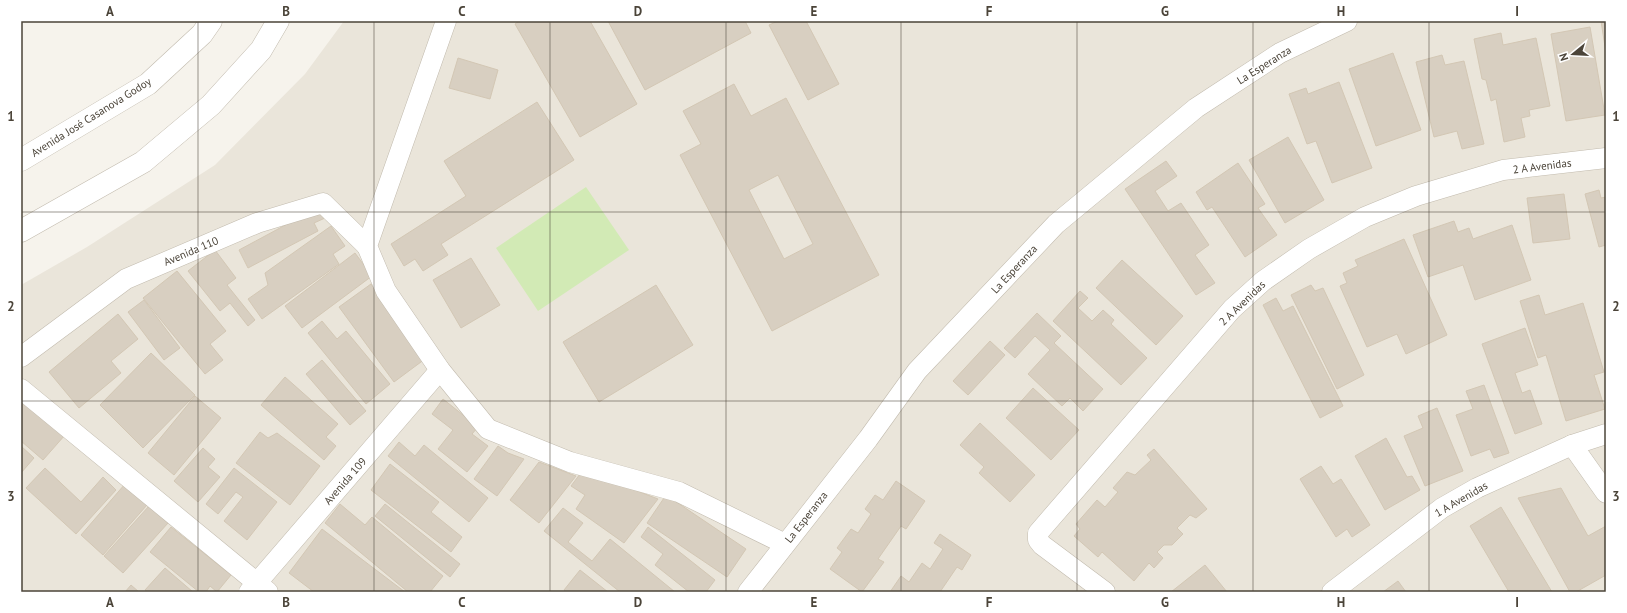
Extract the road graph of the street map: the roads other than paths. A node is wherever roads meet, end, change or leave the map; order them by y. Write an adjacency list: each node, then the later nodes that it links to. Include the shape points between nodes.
1 (211, 21): 6 (street, Avenida José Casanova Godoy, via 202,34 148,84)
2 (278, 21): 7 (street, via 261,50 211,105 143,162)
3 (446, 21): 8 (street)
4 (1347, 21): 15 (street, La Esperanza, via 1280,53 1196,108 1056,224 917,371 868,439)
5 (1606, 158): 18 (street, 2 A Avenidas, via 1503,170 1416,196 1365,218 1309,249 1263,281 1232,309 1038,533 1038,540 1042,545)
6 (21, 160)
7 (21, 231)
8 (366, 246): 9 (street, Avenida 110, via 323,203 257,224 126,279); 10 (street, via 386,291)
9 (21, 357)
10 (440, 370): 15 (street, via 488,429 570,462 680,492); 16 (street, Avenida 109)
11 (21, 389): 16 (street)
12 (1606, 434): 13 (street, 1 A Avenidas)
13 (1572, 445): 14 (street); 19 (street, 1 A Avenidas, via 1477,488 1442,508)
14 (1606, 493)
15 (785, 544): 17 (street, La Esperanza)
16 (258, 589)
17 (748, 592)
18 (1105, 592)
19 (1332, 592)

